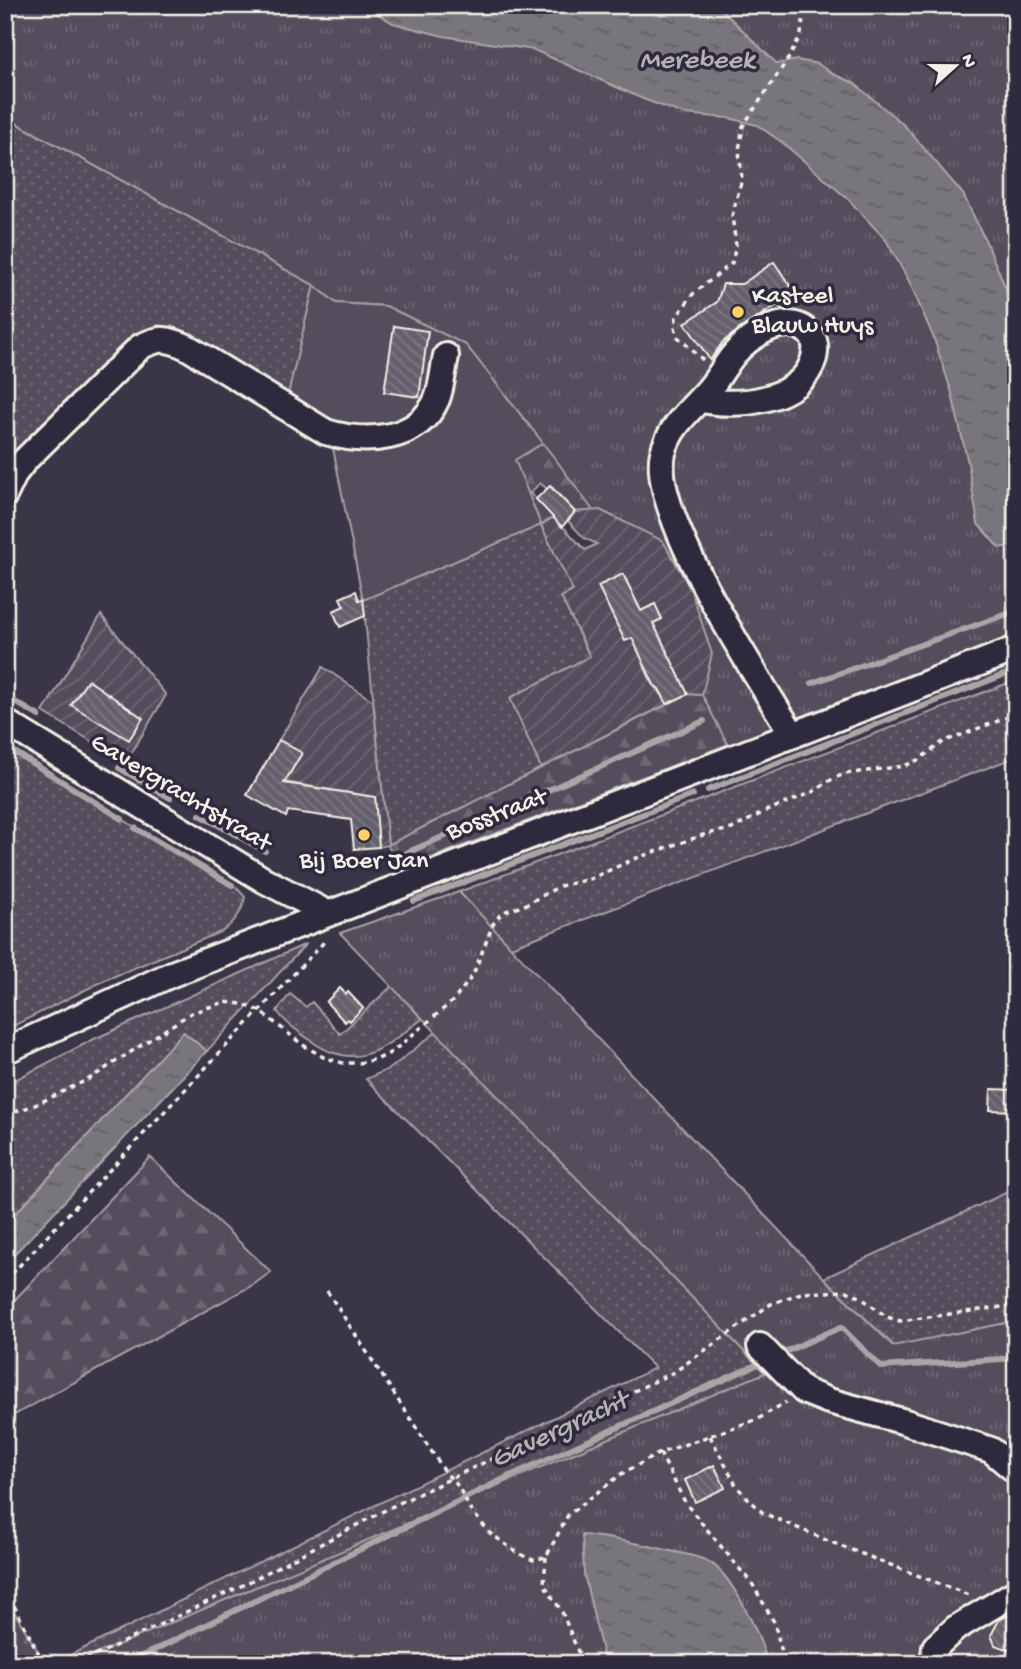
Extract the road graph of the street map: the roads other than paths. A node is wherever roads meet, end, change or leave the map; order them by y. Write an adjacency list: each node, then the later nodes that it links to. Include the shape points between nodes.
1 (446, 356): 3 (street, via 438,397 417,426 394,436 368,439 326,432 187,347 170,339 154,340 140,347 25,460)
2 (700, 399): 2 (street, via 730,356 769,328 786,323 802,326 813,336 813,365 791,387 744,404); 6 (street, via 687,410 662,455 664,487 700,579)
3 (5, 494)
4 (1016, 649): 6 (street, Bosstraat)
5 (5, 722): 7 (street, Gavergrachtstraat)
6 (793, 735): 7 (street, Bosstraat)
7 (321, 915): 8 (street, Bosstraat, via 172,974)
8 (5, 1051)
9 (760, 1346): 10 (street, via 804,1391 991,1450)
10 (1016, 1471)
11 (1016, 1591): 12 (street, via 956,1628 935,1647)
12 (933, 1664)

